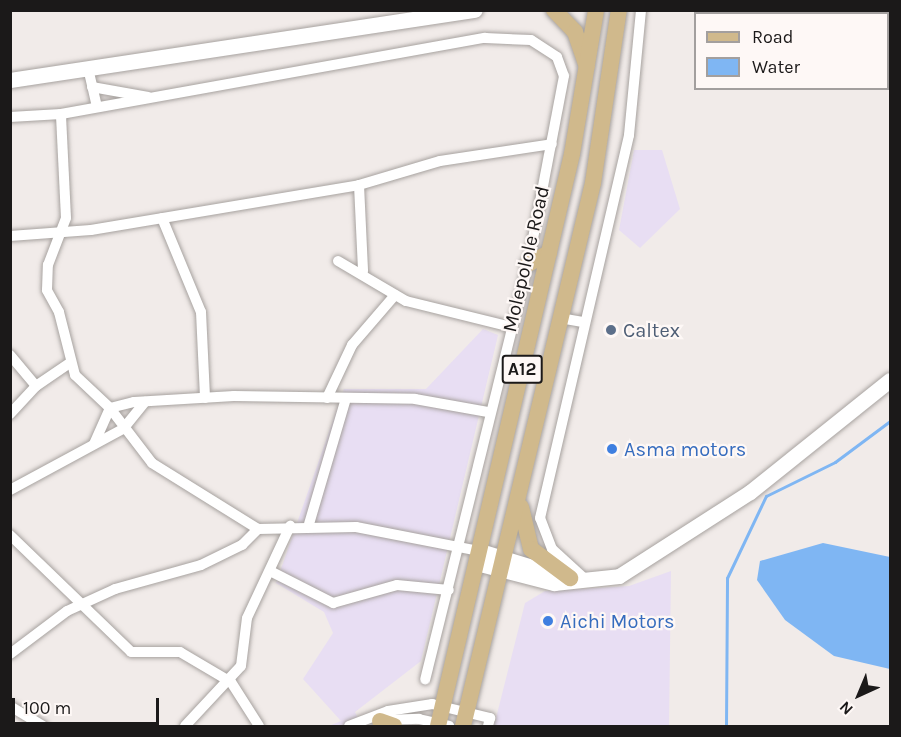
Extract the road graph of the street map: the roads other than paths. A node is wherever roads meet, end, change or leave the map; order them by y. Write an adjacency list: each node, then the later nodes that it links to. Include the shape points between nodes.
1 (475, 10): 6 (main road)
2 (554, 10): 8 (main road, via 575,32)
3 (596, 10): 8 (main road, Molepolole Road / A12)
4 (619, 10): 25 (main road, A12, via 595,172)
5 (641, 10): 26 (street, via 629,135)
6 (429, 14): 7 (main road)
7 (87, 68): 9 (main road); 10 (street)
8 (588, 70): 20 (main road, Molepolole Road / A12)
9 (10, 80)
10 (92, 87): 11 (street); 12 (street)
11 (148, 97): 12 (street); 15 (street, via 398,58 485,38 520,38 546,49 561,66)
12 (97, 107): 13 (street)
13 (61, 114): 14 (street); 18 (street, via 67,158)
14 (10, 117)
15 (552, 144): 16 (street, via 440,161); 22 (street)
16 (359, 185): 17 (street); 23 (street)
17 (162, 218): 18 (street); 32 (street, via 201,312)
18 (64, 234): 19 (street); 29 (street, via 48,265 47,290 60,312)
19 (10, 236)
20 (549, 253): 22 (main road); 48 (main road, Molepolole Road / A12)
21 (338, 261): 23 (street)
22 (528, 264): 27 (street)
23 (363, 271): 24 (street)
24 (395, 295): 27 (street); 33 (street, via 352,345)
25 (560, 318): 26 (street); 42 (main road, A12)
26 (583, 322): 51 (street, via 540,518 552,549)
27 (511, 327): 37 (street)
28 (10, 355): 31 (street)
29 (71, 363): 31 (street); 36 (street, via 81,384)
30 (891, 380): 51 (main road, via 750,492 651,560 619,576)
31 (36, 386): 38 (street)
32 (205, 398): 33 (street); 35 (street)
33 (327, 398): 34 (street)
34 (346, 398): 37 (street, via 414,399); 43 (street)
35 (145, 402): 36 (street); 39 (street)
36 (110, 408): 39 (street); 40 (street)
37 (488, 412): 47 (street)
38 (10, 414)
39 (123, 429): 40 (street); 45 (street, via 152,463)
40 (93, 444): 41 (street)
41 (10, 490)
42 (520, 500): 49 (main road, A12); 51 (main road, via 531,549)
43 (309, 524): 44 (street); 47 (street, via 371,529)
44 (290, 526): 45 (street); 50 (street)
45 (258, 529): 53 (street, via 242,545 193,568 129,584)
46 (10, 535): 53 (street)
47 (460, 549): 48 (street); 52 (street)
48 (478, 557): 49 (main road); 57 (main road, Molepolole Road / A12)
49 (503, 565): 51 (main road); 59 (main road, A12)
50 (270, 571): 52 (street, via 333,603 398,585); 56 (street, via 247,618 245,656)
51 (580, 581)
52 (448, 590): 55 (street)
53 (84, 604): 54 (street); 56 (street, via 131,652 174,649)
54 (10, 654)
55 (425, 679)
56 (231, 682): 65 (street); 66 (street)
57 (444, 705): 59 (street); 62 (street, via 411,706); 63 (main road, Molepolole Road / A12)
58 (10, 706): 64 (street)
59 (465, 719): 60 (street)
60 (489, 722)
61 (387, 724): 62 (street); 63 (street)
62 (354, 725)
63 (442, 725)
64 (43, 726)
65 (184, 726)
66 (260, 726)

